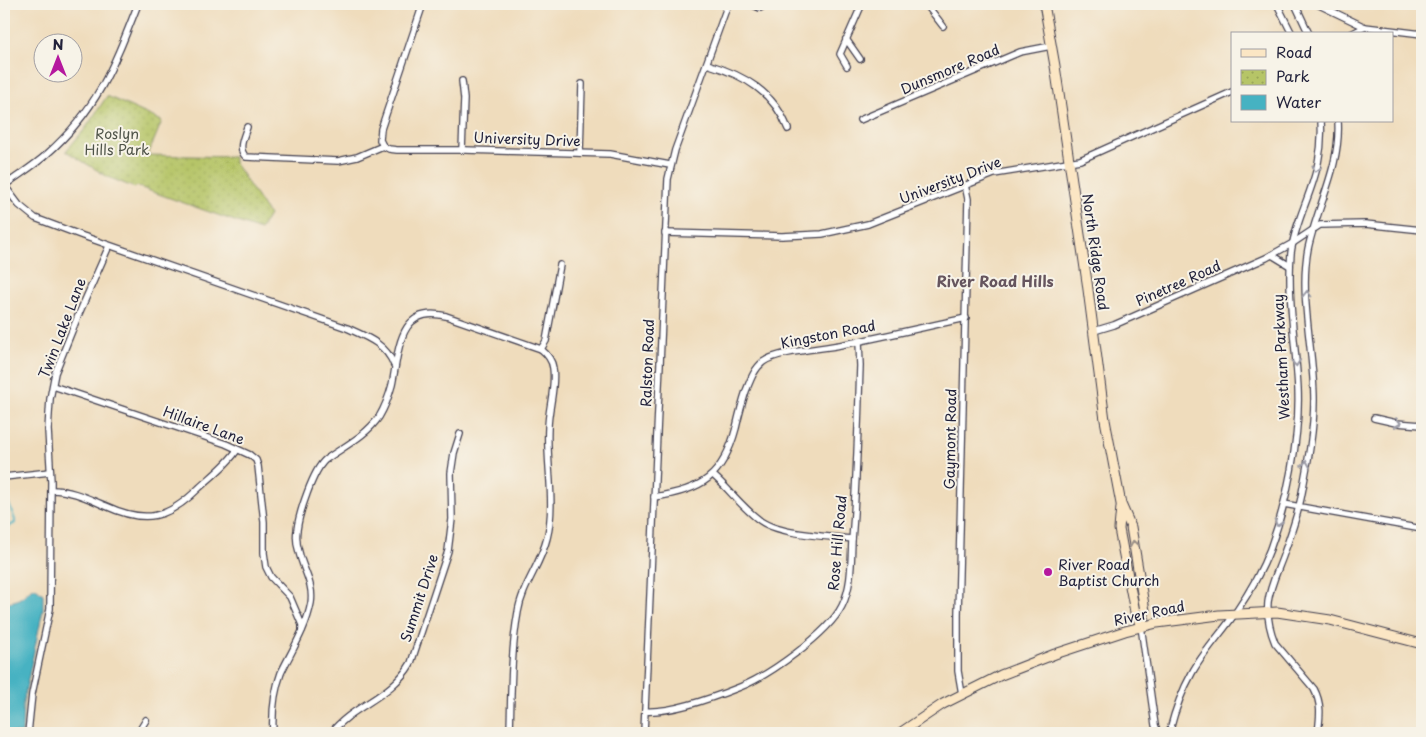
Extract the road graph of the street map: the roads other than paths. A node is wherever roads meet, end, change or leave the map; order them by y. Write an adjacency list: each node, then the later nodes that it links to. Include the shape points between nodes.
1 (138, 4): 36 (street, via 114,64 88,110 46,155)
2 (422, 4): 31 (street, via 381,129)
3 (728, 4): 21 (street, Ralston Road)
4 (751, 4): 5 (street, via 760,8)
5 (767, 4)
6 (862, 4): 18 (street)
7 (926, 4): 12 (street)
8 (1044, 4): 19 (main road, North Ridge Road)
9 (1277, 4): 14 (street)
10 (1295, 4): 15 (street)
11 (1316, 4): 13 (street)
12 (942, 26)
13 (1365, 28): 16 (street); 17 (street)
14 (1291, 32)
15 (1308, 32)
16 (1356, 32)
17 (1422, 34)
18 (846, 39): 20 (street); 22 (street, via 840,54)
19 (1051, 46): 26 (street, Dunsmore Road, via 1020,52); 34 (main road, North Ridge Road)
20 (860, 59)
21 (707, 64): 30 (street, via 753,84 783,117); 35 (street, Ralston Road)
22 (847, 66)
23 (462, 81): 32 (street)
24 (582, 84): 33 (street)
25 (1231, 92): 34 (street, University Drive)
26 (860, 120)
27 (1321, 122): 41 (street, Westham Parkway, one-way to 41, via 1318,164)
28 (1338, 122): 39 (street, Westham Parkway, via 1336,158)
29 (247, 127): 31 (street, via 241,148 246,157 338,161)
30 (788, 130)
31 (383, 146): 32 (street, University Drive, via 397,150)
32 (462, 150): 33 (street, University Drive)
33 (580, 153): 35 (street, University Drive, via 629,156)
34 (1068, 162): 37 (street, University Drive, via 1001,172); 47 (main road, North Ridge Road)
35 (670, 165): 40 (street, Ralston Road)
36 (4, 185): 42 (street, via 19,205 35,218)
37 (965, 185): 40 (street, University Drive, via 868,224 822,234); 46 (street, Gaymont Road, via 968,199)
38 (1422, 230): 39 (street, Pinetree Road, via 1348,223 1320,225)
39 (1313, 231): 41 (street, Pinetree Road); 62 (street, Westham Parkway, one-way to 39, via 1314,401 1306,277)
40 (665, 233): 60 (street, Ralston Road)
41 (1293, 243): 43 (street, Pinetree Road); 45 (street, Westham Parkway)
42 (109, 246): 50 (street, via 347,328 375,341 390,355); 51 (street, Twin Lake Lane)
43 (1272, 255): 45 (street); 47 (street, Pinetree Road)
44 (560, 265): 49 (street, via 546,341)
45 (1290, 266): 61 (street, Westham Parkway, one-way to 61, via 1298,422)
46 (966, 318): 48 (street, Kingston Road); 70 (street, Gaymont Road, via 958,614 958,671)
47 (1094, 331): 67 (main road, North Ridge Road, via 1105,420 1121,504 1122,545 1135,612)
48 (858, 341): 57 (street, Kingston Road, via 778,356 760,365 750,380 732,442); 64 (street, Rose Hill Road, via 860,366)
49 (541, 349): 50 (street, via 432,313 413,321 405,330); 77 (street, via 554,368 547,432 549,528 540,560 518,610)
50 (394, 365): 68 (street, via 390,393 379,416 363,434 320,465 299,518 296,531 298,551 312,592)
51 (52, 386): 55 (street, Hillaire Lane); 56 (street, Twin Lake Lane, via 48,430)
52 (1374, 418): 53 (street, one-way to 53)
53 (1422, 425)
54 (460, 434): 76 (street, Summit Drive, via 451,472 452,519 448,551 411,663 391,688 344,720)
55 (237, 450): 59 (street, via 182,505 162,515 126,513 75,493); 68 (street, Hillaire Lane, via 252,456 258,466 265,564 269,574 290,597)
56 (50, 472): 58 (street); 59 (street, Twin Lake Lane)
57 (713, 475): 60 (street, Kingston Road, via 697,486); 64 (street, via 765,524 806,534)
58 (4, 477)
59 (50, 490): 73 (street, Twin Lake Lane, via 50,609 32,694)
60 (654, 497): 71 (street, Ralston Road)
61 (1284, 504): 62 (street); 66 (street, Westham Parkway, one-way to 66, via 1270,549)
62 (1298, 508): 63 (street); 65 (street, Westham Parkway, via 1269,596)
63 (1422, 529)
64 (852, 539): 71 (street, Rose Hill Road, via 850,578 845,599 834,620 820,634 750,683 697,702)
65 (1268, 612): 66 (main road, River Road); 69 (main road, River Road, via 1317,617); 82 (street, Westham Parkway, via 1275,643 1317,695 1320,708)
66 (1235, 614): 67 (main road, River Road); 81 (street, Westham Parkway, via 1192,672 1170,730)
67 (1141, 626): 70 (main road, River Road, via 1038,660); 80 (street)
68 (302, 632): 75 (street, via 277,685)
69 (1422, 644)
70 (962, 694): 79 (main road, River Road)
71 (645, 711): 78 (street, Ralston Road)
72 (146, 720): 74 (street)
73 (28, 733)
74 (138, 733)
75 (274, 733)
76 (331, 733)
77 (510, 733)
78 (644, 733)
79 (900, 733)
80 (1158, 733)
81 (1166, 733)
82 (1318, 733)

